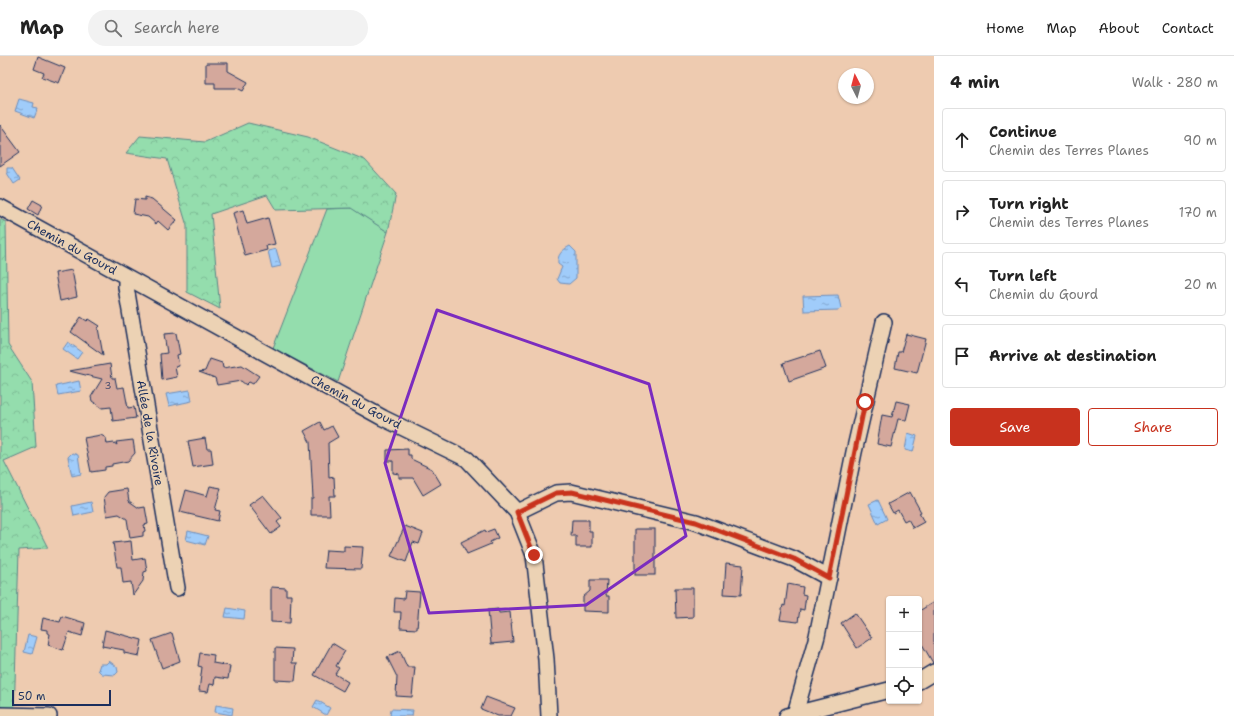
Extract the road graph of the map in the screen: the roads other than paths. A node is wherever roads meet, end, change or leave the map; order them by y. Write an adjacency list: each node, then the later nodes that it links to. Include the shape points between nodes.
1 (0, 207): 2 (street, Chemin du Gourd)
2 (126, 277): 4 (street, Chemin du Gourd, via 383,418 467,460); 6 (street, Allée de la Rivoire)
3 (884, 322): 5 (street, via 854,452)
4 (517, 512): 5 (street, via 556,493 572,492 696,522 794,559); 13 (street, Chemin du Gourd, via 534,555 546,660)
5 (829, 578): 11 (street, via 817,636)
6 (177, 588)
7 (934, 672): 8 (street)
8 (922, 679)
9 (886, 691): 11 (street)
10 (0, 715): 12 (street)
11 (791, 715)
12 (49, 716)
13 (549, 716)

